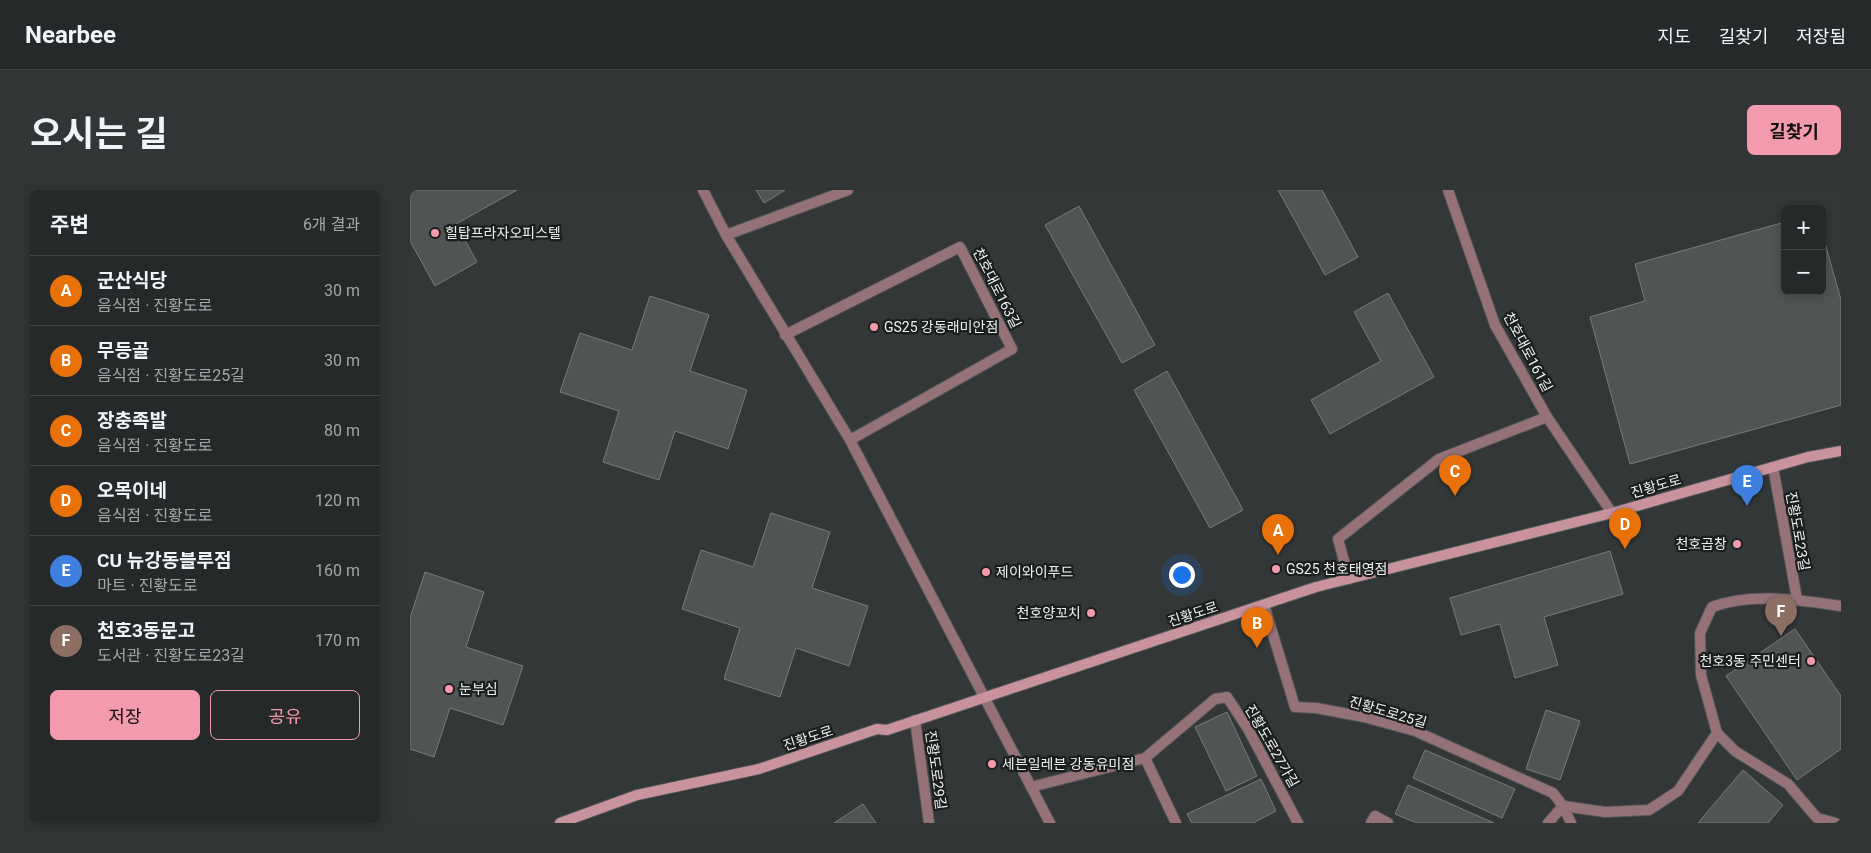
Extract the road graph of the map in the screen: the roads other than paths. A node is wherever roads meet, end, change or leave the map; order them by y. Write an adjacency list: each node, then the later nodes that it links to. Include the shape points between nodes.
1 (703, 190): 4 (street)
2 (848, 190): 4 (street)
3 (1448, 190): 6 (street, 천호대로161길, via 1495,325)
4 (726, 235): 5 (street)
5 (785, 335): 7 (street); 7 (street, 천호대로163길, via 960,247 1012,349)
6 (1547, 417): 10 (street, 천호대로161길); 11 (street, via 1438,459 1338,539)
7 (850, 440): 15 (street)
8 (1841, 451): 9 (street, 진황도로)
9 (1773, 467): 10 (street, 진황도로); 12 (street, 진황도로23길)
10 (1612, 513): 11 (street, 진황도로)
11 (1349, 579): 13 (street, 진황도로)
12 (1797, 599): 14 (street); 17 (street, via 1729,601 1712,607 1700,633 1701,674)
13 (1264, 605): 15 (street, 진황도로); 20 (street, 진황도로25길, via 1295,706 1364,717 1415,731 1553,793)
14 (1841, 606)
15 (984, 697): 16 (street, 진황도로); 19 (street)
16 (915, 720): 22 (street, 진황도로, via 888,730 877,729 759,769 636,796); 23 (street, 진황도로29길)
17 (1717, 733): 20 (street, via 1678,791 1649,810 1605,812); 30 (street, via 1735,751 1788,784 1817,818)
18 (1145, 758): 19 (street, 진황도로27가길); 25 (street); 26 (street, 진황도로27가길, via 1215,699 1227,697 1248,729)
19 (1031, 787): 24 (street)
20 (1563, 806): 28 (street); 29 (street, 진황도로25길)
21 (1373, 820): 27 (street)
22 (560, 823)
23 (929, 823)
24 (1050, 823)
25 (1176, 823)
26 (1298, 823)
27 (1388, 823)
28 (1548, 823)
29 (1571, 823)
30 (1836, 823)

